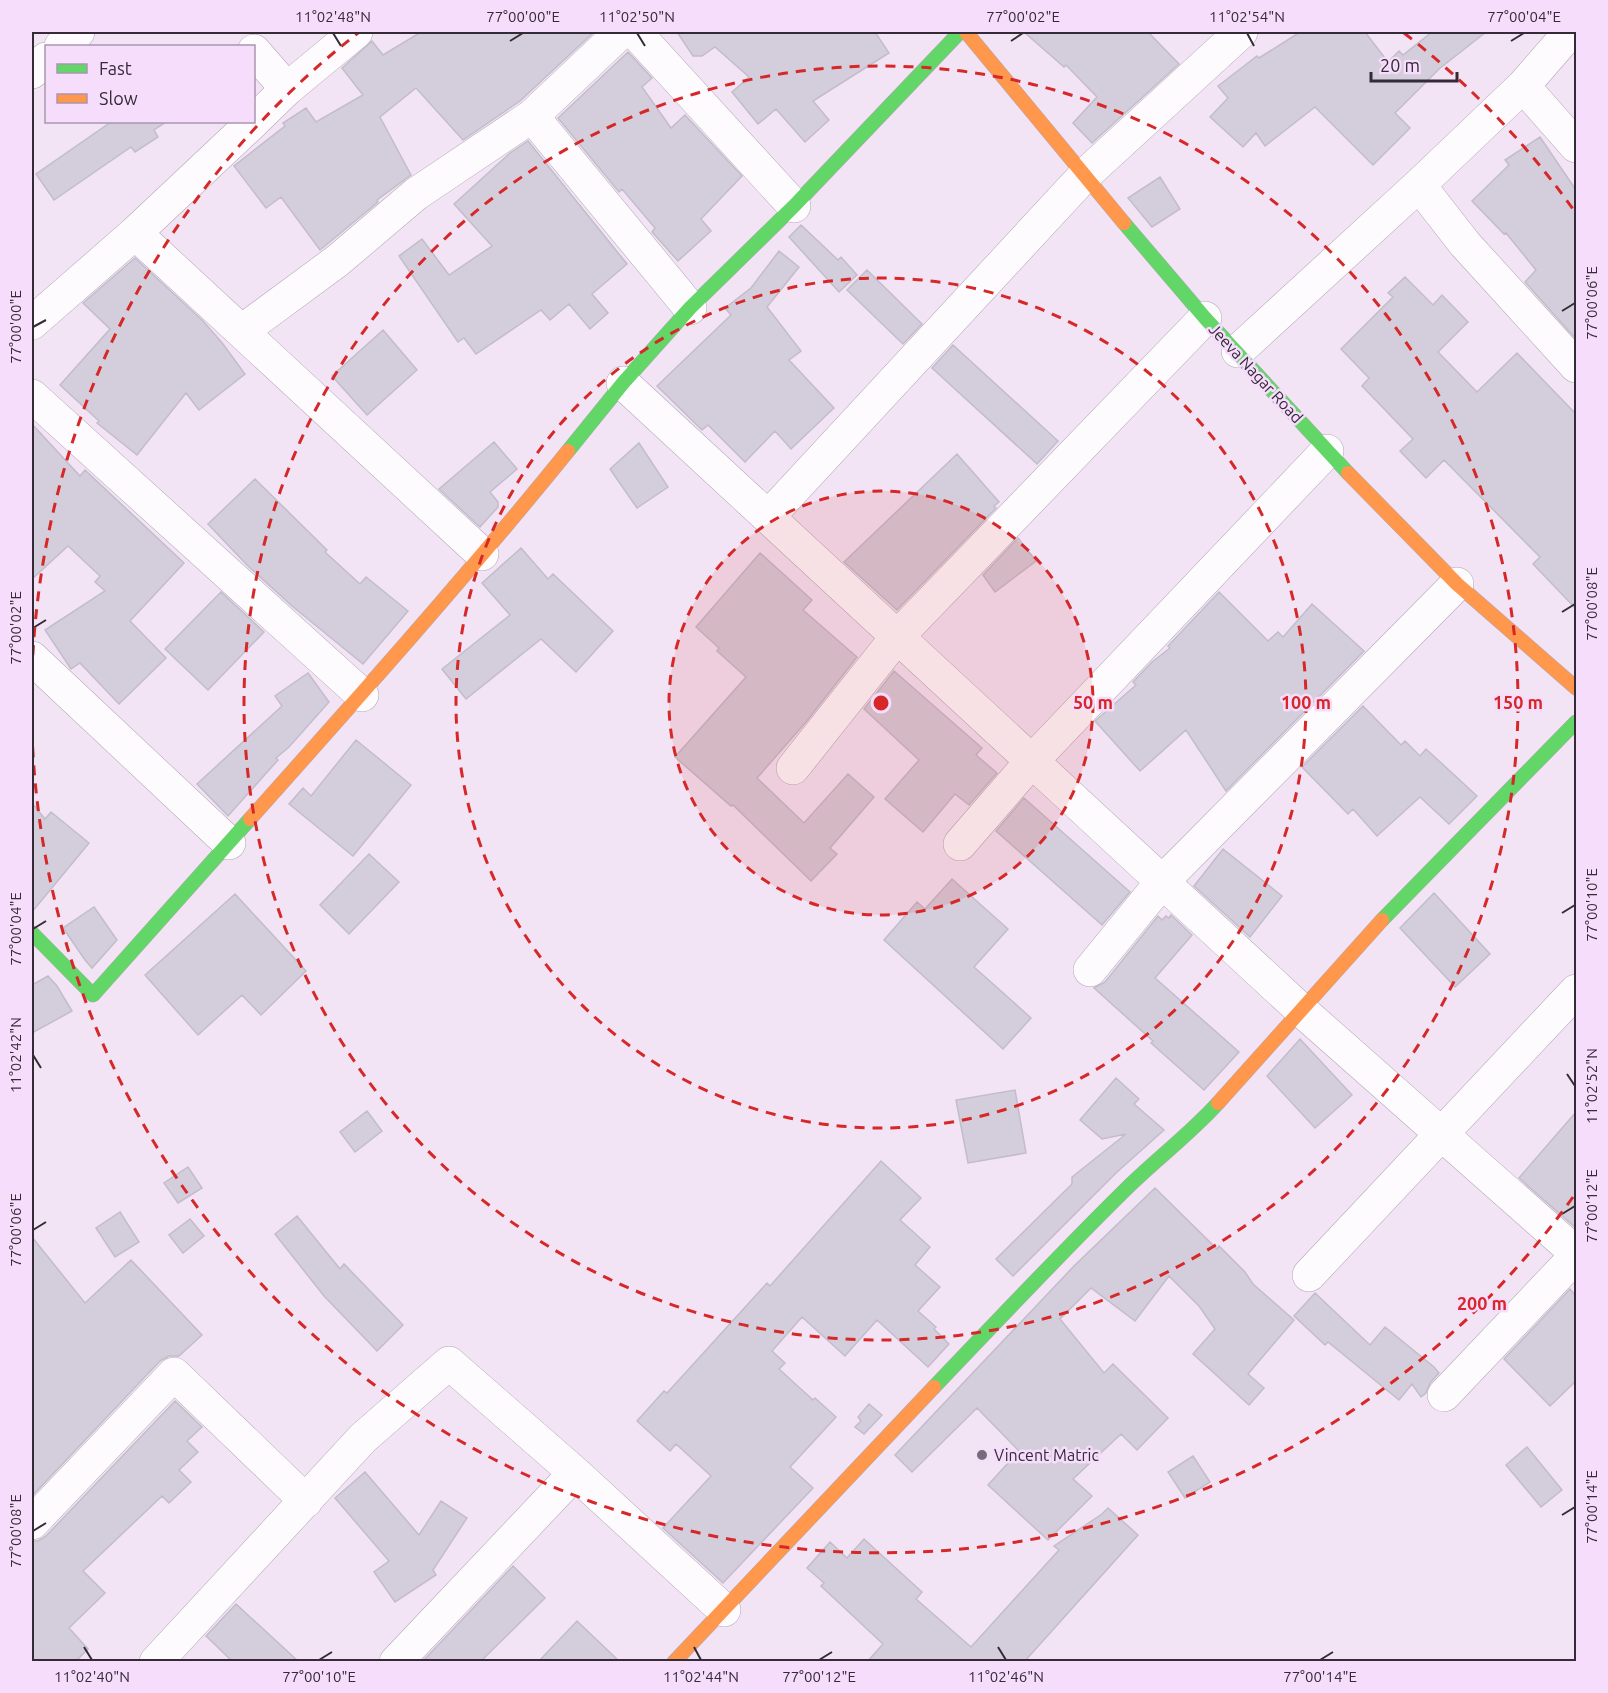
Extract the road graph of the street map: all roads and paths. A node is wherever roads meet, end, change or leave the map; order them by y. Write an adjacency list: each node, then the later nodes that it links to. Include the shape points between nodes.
1 (78, 32): 10 (street)
2 (236, 32): 11 (street)
3 (356, 32): 16 (street)
4 (621, 32): 17 (street)
5 (635, 32): 23 (street)
6 (960, 32): 23 (street)
7 (966, 32): 21 (street, Jeeva Nagar Road)
8 (1240, 32): 21 (street)
9 (1569, 32): 15 (street)
10 (62, 45)
11 (248, 45)
12 (255, 52): 16 (street)
13 (45, 60): 14 (street)
14 (32, 72)
15 (1523, 86): 20 (street); 22 (street)
16 (287, 89): 18 (street)
17 (532, 116): 25 (street); 28 (street, via 416,194 337,261)
18 (255, 119)
19 (251, 123): 24 (street)
20 (1576, 146)
21 (1084, 176): 26 (street, Jeeva Nagar Road); 34 (street)
22 (1419, 185): 29 (street); 30 (street, via 1466,244)
23 (794, 206): 25 (street)
24 (135, 233): 27 (street); 28 (street)
25 (690, 308): 31 (street)
26 (1205, 318): 29 (street, Jeeva Nagar Road); 37 (street)
27 (32, 322)
28 (242, 331): 35 (street)
29 (1238, 351): 33 (street, Jeeva Nagar Road)
30 (1576, 366)
31 (623, 383): 34 (street); 35 (street)
32 (32, 396): 40 (street)
33 (1328, 451): 36 (street, Jeeva Nagar Road); 42 (street)
34 (768, 517): 37 (street)
35 (482, 554): 40 (street)
36 (1457, 584): 39 (street, Jeeva Nagar Road); 46 (street)
37 (897, 637): 42 (street); 43 (street)
38 (32, 658): 44 (street)
39 (1576, 688)
40 (362, 695): 44 (street)
41 (1576, 722): 50 (street, via 1400,900)
42 (1031, 762): 45 (street); 46 (street)
43 (793, 768)
44 (229, 843): 47 (street, via 93,995)
45 (960, 844)
46 (1161, 883): 48 (street); 50 (street)
47 (32, 933)
48 (1090, 969)
49 (1576, 991): 51 (street)
50 (1301, 1010): 51 (street); 58 (street, via 1199,1124 1061,1253)
51 (1442, 1133): 52 (street); 53 (street)
52 (1576, 1254): 54 (street)
53 (1309, 1275)
54 (1444, 1395)
55 (575, 1473): 56 (street, via 449,1363 363,1438); 58 (street); 60 (street)
56 (306, 1501): 57 (street, via 174,1374); 59 (street)
57 (32, 1523)
58 (724, 1610): 61 (street)
59 (156, 1662)
60 (396, 1662)
61 (674, 1662)

